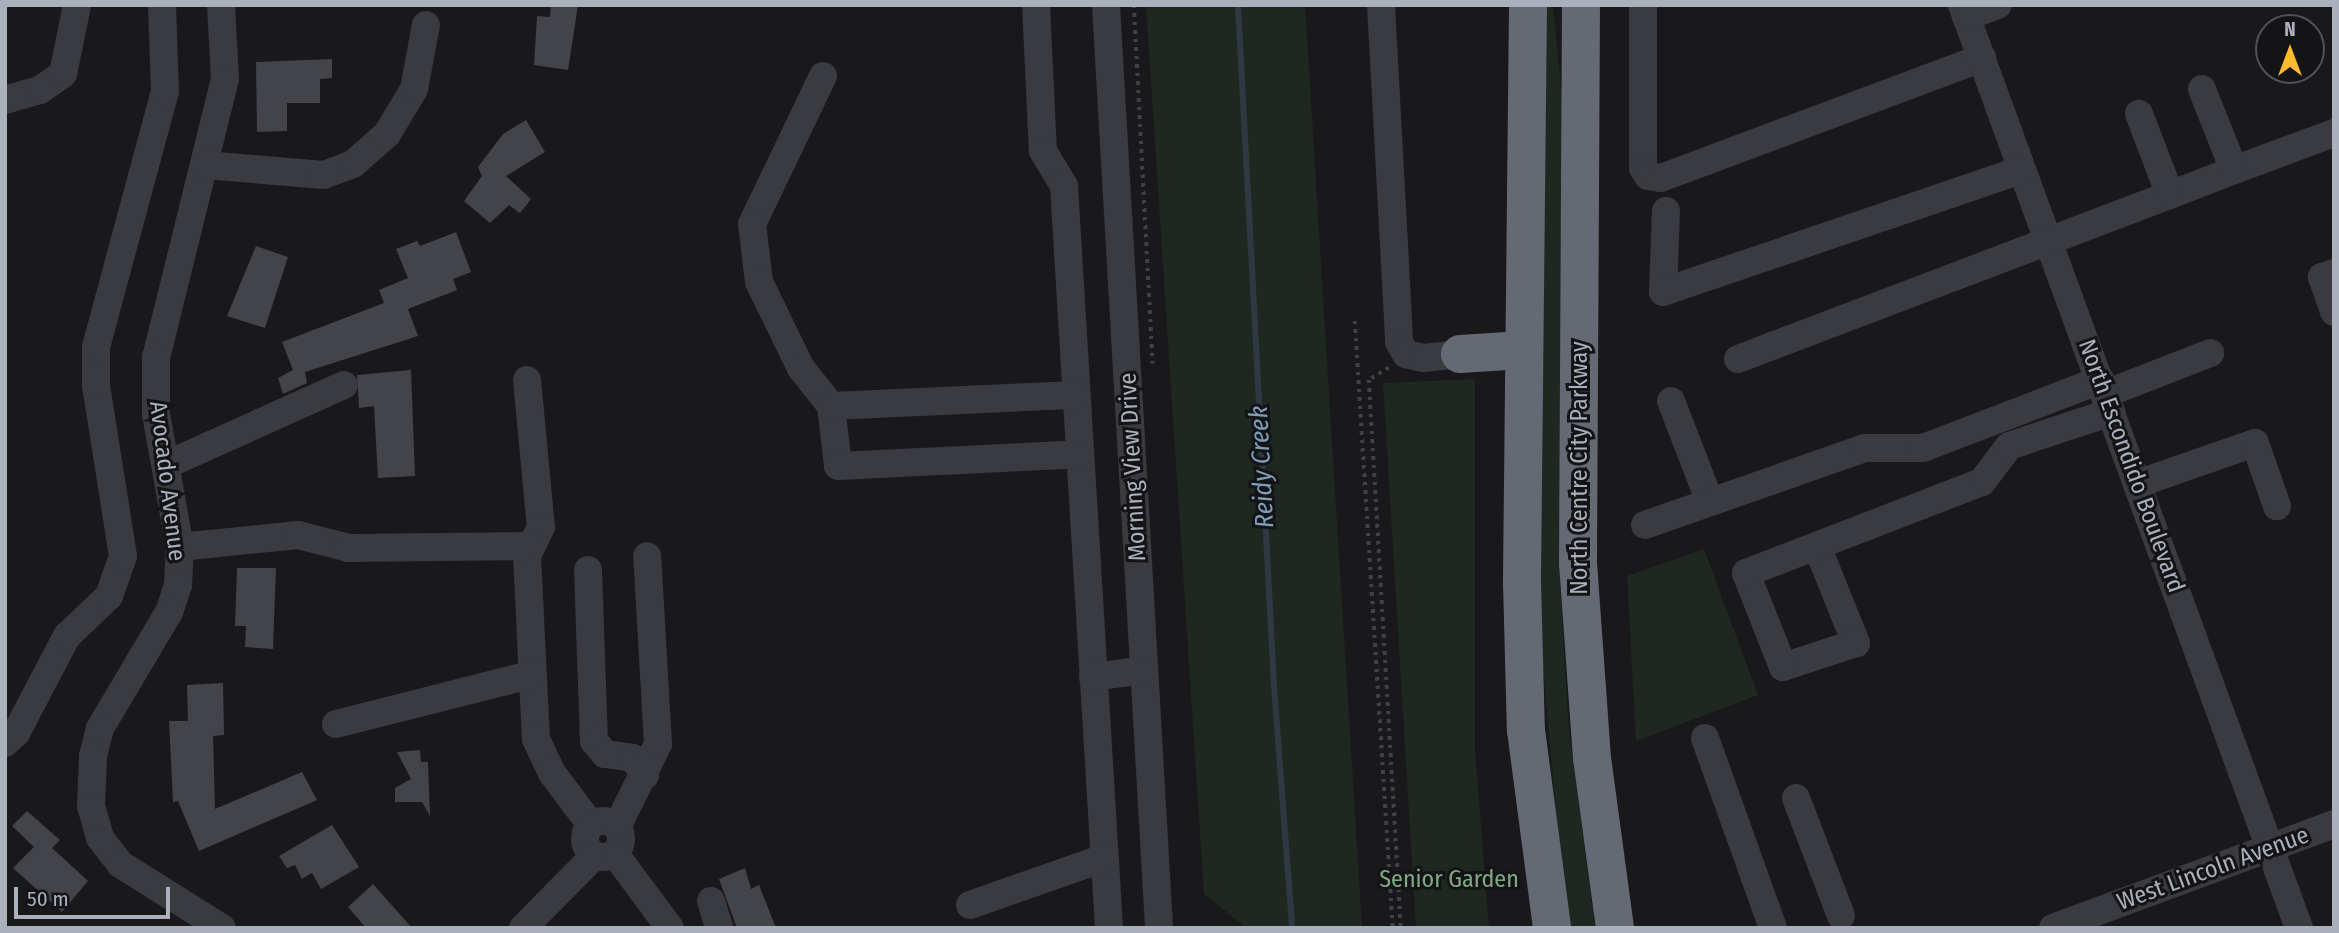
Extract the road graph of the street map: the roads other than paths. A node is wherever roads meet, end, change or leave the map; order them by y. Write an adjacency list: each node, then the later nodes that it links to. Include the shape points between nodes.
1 (77, 5): 16 (street, via 62,74 40,90)
2 (162, 5): 54 (street, via 165,91 96,347 96,386 122,556 109,596 67,636 16,733)
3 (221, 5): 19 (street, Avocado Avenue, via 225,79)
4 (1106, 5): 48 (street, Morning View Drive)
5 (1381, 5): 29 (street, via 1399,342 1406,354 1423,358)
6 (1528, 5): 27 (highway)
7 (1581, 5): 70 (highway, North Centre City Parkway, via 1578,563 1592,758)
8 (1643, 5): 13 (street, via 1643,168 1648,176 1661,178)
9 (1998, 5): 11 (street)
10 (1035, 7): 33 (street, via 1043,151 1064,186)
11 (1964, 11): 13 (street, North Escondido Boulevard)
12 (426, 25): 19 (street, via 414,89 387,134 353,164 324,175)
13 (1982, 58): 20 (street, North Escondido Boulevard)
14 (823, 76): 36 (street, via 752,225 759,282 801,368)
15 (2202, 89): 21 (street)
16 (5, 100)
17 (2139, 114): 22 (street)
18 (2334, 133): 21 (street)
19 (205, 165): 38 (street, Avocado Avenue, via 156,357 156,414)
20 (2022, 170): 23 (street, via 1663,292); 24 (street, North Escondido Boulevard)
21 (2234, 170): 22 (street)
22 (2170, 195): 24 (street)
23 (1666, 211)
24 (2048, 241): 30 (street); 34 (street, North Escondido Boulevard)
25 (2334, 273): 26 (street, via 2322,277)
26 (2334, 312)
27 (1523, 350): 29 (highway); 52 (highway)
28 (2210, 353): 34 (street)
29 (1460, 354)
30 (1738, 359)
31 (527, 380): 43 (street, via 541,527)
32 (344, 385): 38 (street)
33 (1076, 395): 36 (street); 37 (street)
34 (2105, 395): 39 (street, North Escondido Boulevard); 40 (street, via 1923,448 1865,448); 44 (street, via 2009,446 1982,482)
35 (1671, 401): 40 (street)
36 (831, 406): 37 (street, via 838,466)
37 (1080, 454): 50 (street)
38 (166, 465): 45 (street, Avocado Avenue)
39 (2137, 484): 41 (street, via 2255,443); 59 (street, North Escondido Boulevard)
40 (1710, 502): 42 (street)
41 (2277, 506)
42 (1645, 525)
43 (531, 546): 45 (street, via 349,548 298,535); 49 (street, via 527,556)
44 (1817, 546): 44 (street, via 1746,573 1783,667 1856,643)
45 (180, 547): 64 (street, Avocado Avenue, via 178,585 169,612 100,728 93,756 91,806 100,838 120,864)
46 (647, 556): 55 (street, via 658,744)
47 (588, 569): 55 (street, via 594,741 605,754 633,758)
48 (1144, 670): 50 (street); 67 (street, Morning View Drive)
49 (533, 674): 51 (street); 58 (street, via 536,738 552,773)
50 (1093, 677): 60 (street)
51 (336, 724)
52 (1526, 730): 68 (highway); 69 (highway)
53 (1705, 738): 71 (street)
54 (5, 743)
55 (645, 775): 58 (street)
56 (1796, 798): 62 (street)
57 (2334, 824): 59 (street, West Lincoln Avenue)
58 (604, 840): 65 (street); 66 (street)
59 (2271, 848): 72 (street, West Lincoln Avenue); 73 (street, North Escondido Boulevard)
60 (1104, 858): 61 (street); 63 (street)
61 (970, 905)
62 (1841, 916)
63 (1105, 927)
64 (222, 928)
65 (523, 928)
66 (670, 928)
67 (1159, 928)
68 (1531, 928)
69 (1552, 928)
70 (1615, 928)
71 (1773, 928)
72 (2053, 928)
73 (2300, 928)

